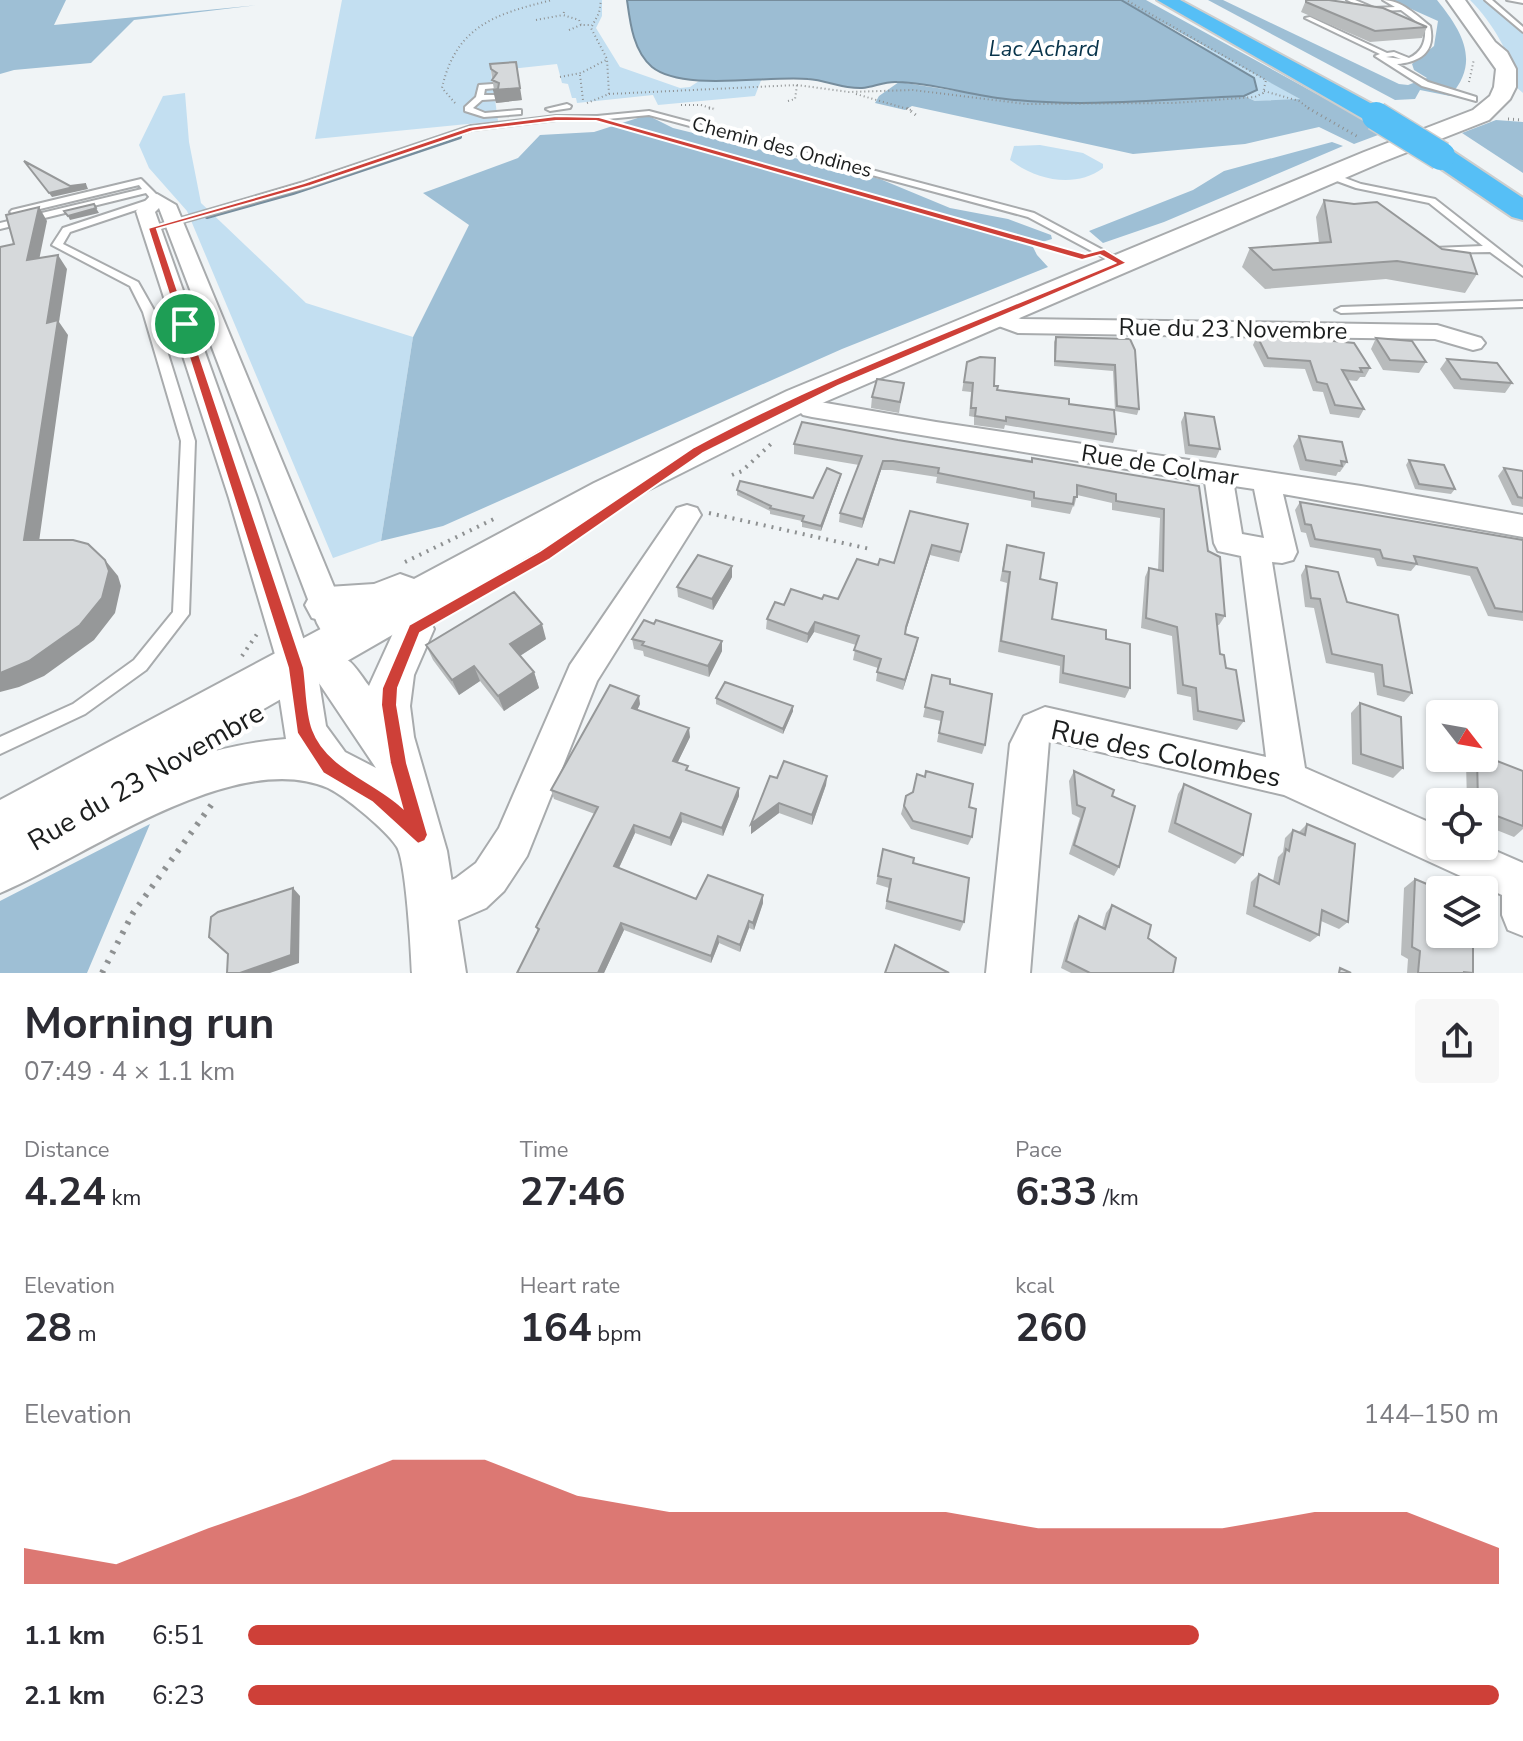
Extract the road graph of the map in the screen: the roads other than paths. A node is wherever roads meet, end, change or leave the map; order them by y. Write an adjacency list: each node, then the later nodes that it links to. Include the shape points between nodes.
1 (1166, 0): 26 (highway)
2 (1187, 0): 14 (highway)
3 (1199, 0): 14 (highway)
4 (1350, 0): 11 (lane)
5 (1386, 0): 10 (lane)
6 (1456, 0): 21 (main road, via 1480,48 1500,56 1506,69 1505,87)
7 (1488, 0): 13 (lane)
8 (1510, 0): 9 (lane)
9 (1523, 1)
10 (1401, 7): 11 (lane); 17 (lane, via 1423,21 1431,38)
11 (1374, 10): 15 (lane, via 1420,24 1421,44)
12 (1308, 18): 16 (lane)
13 (1523, 30)
14 (1266, 38): 26 (highway)
15 (1399, 55): 16 (lane); 17 (lane)
16 (1386, 57): 17 (lane); 21 (lane, via 1425,84)
17 (1408, 61): 21 (lane, via 1429,81)
18 (493, 86): 20 (lane, via 482,87)
19 (495, 97): 20 (lane)
20 (480, 98): 25 (lane, via 468,109 484,115)
21 (1480, 98): 23 (main road); 27 (main road); 28 (main road, Rue du 23 Novembre, via 1463,110)
22 (567, 106): 24 (lane)
23 (1523, 106)
24 (550, 109)
25 (518, 112)
26 (1388, 113): 28 (highway, bridge)
27 (1523, 114)
28 (1441, 147): 29 (main road, Rue du 23 Novembre); 30 (highway); 32 (highway)
29 (1329, 175): 36 (lane, via 1432,201); 38 (main road, Rue du 23 Novembre)
30 (1523, 189)
31 (152, 195): 33 (lane, via 141,182); 34 (street, via 167,205); 35 (lane); 53 (lane, via 66,230 57,245 134,284 149,312 188,441 181,614 140,665 79,709)
32 (1523, 211)
33 (15, 212)
34 (163, 225): 38 (lane, Chemin des Ondines, via 307,184 471,128 649,113 1031,215); 52 (street); 52 (street, via 243,498 256,497 292,614)
35 (0, 226)
36 (1493, 249): 37 (lane); 39 (lane)
37 (1458, 250)
38 (1112, 257): 42 (main road, Rue du 23 Novembre)
39 (1523, 273)
40 (1523, 304): 41 (lane)
41 (1341, 310)
42 (993, 316): 43 (street, Rue du 23 Novembre, via 1018,326 1437,332); 44 (main road, Rue du 23 Novembre)
43 (1473, 343)
44 (800, 399): 45 (main road, Rue du 23 Novembre); 46 (street, Rue de Colmar, via 812,409 875,421)
45 (699, 450): 51 (main road, Rue du 23 Novembre, via 545,555); 52 (main road, Rue du 23 Novembre, via 608,493 589,494 389,598 357,605)
46 (1218, 474): 47 (street, Rue de Colmar); 50 (street, via 1229,543)
47 (1266, 482): 49 (street, Rue de Colmar); 50 (street, via 1282,552)
48 (687, 515): 62 (street, via 582,675 513,842 490,877 471,893)
49 (1523, 526)
50 (1255, 547): 56 (street)
51 (414, 629): 52 (main road, Rue du 23 Novembre); 54 (street, via 390,688)
52 (318, 656): 54 (street); 55 (street, via 305,733); 57 (main road); 59 (main road, Rue du 23 Novembre)
53 (0, 746)
54 (399, 763): 58 (street)
55 (329, 767): 58 (street, via 378,796); 60 (street, via 282,760 225,766 152,794)
56 (1288, 779): 61 (street, Rue des Colombes); 64 (street, Rue des Colombes, via 1073,727 1037,727 1028,744)
57 (0, 830)
58 (418, 835): 62 (street)
59 (0, 860)
60 (0, 868)
61 (1523, 894)
62 (433, 910): 63 (street)
63 (439, 973)
64 (1008, 973)

